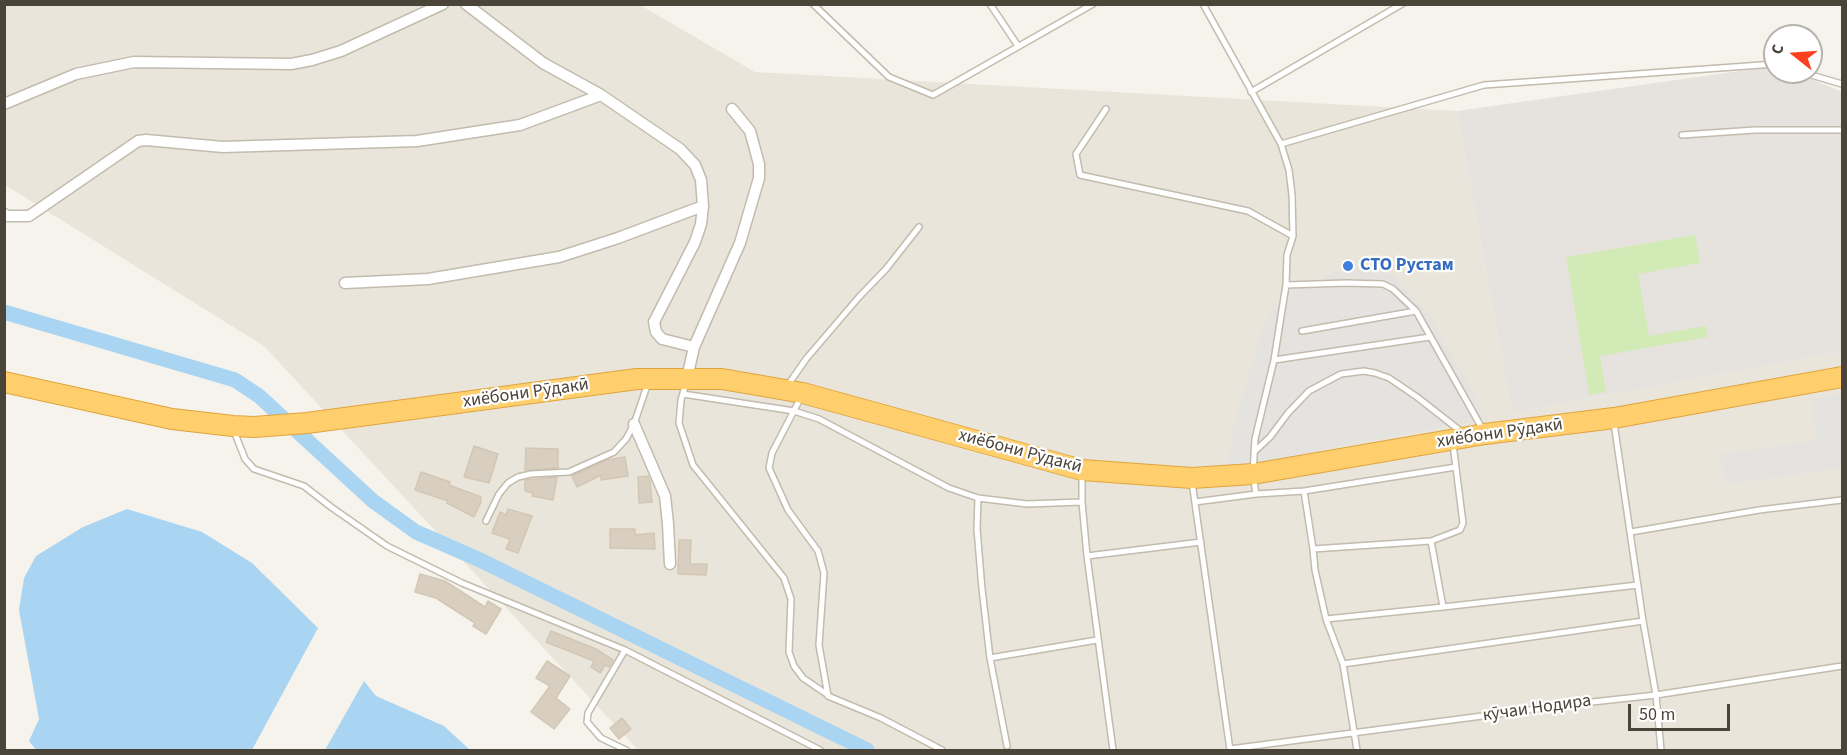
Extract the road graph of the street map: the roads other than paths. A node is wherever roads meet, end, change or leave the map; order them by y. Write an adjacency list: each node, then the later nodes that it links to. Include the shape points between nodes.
1 (443, 4): 14 (street, via 341,51 301,62 134,62 76,74)
2 (466, 4): 13 (street, via 543,63)
3 (813, 4): 8 (lane, via 889,77 933,95)
4 (990, 4): 8 (lane)
5 (1093, 4): 8 (lane)
6 (1203, 4): 12 (lane)
7 (1402, 4): 12 (lane)
8 (1018, 46)
9 (1763, 65): 19 (lane, via 1484,85)
10 (1823, 78): 11 (lane)
11 (1842, 84)
12 (1251, 92): 19 (lane)
13 (601, 94): 20 (street, via 680,149 695,165 701,180); 21 (street, via 520,125 417,141 223,147 138,141 29,216)
14 (4, 104)
15 (732, 108): 29 (street, via 750,131 759,178 741,243)
16 (1106, 109): 23 (lane, via 1076,154 1080,175 1248,211)
17 (1842, 130): 18 (lane)
18 (1682, 135)
19 (1281, 144): 23 (lane, via 1289,170)
20 (703, 206): 24 (street, via 559,257 428,279); 29 (street, via 695,242 654,322 662,339)
21 (4, 214)
22 (919, 227): 35 (lane, via 806,359)
23 (1293, 236): 25 (lane, via 1287,255)
24 (345, 284)
25 (1286, 285): 26 (lane, via 1383,284); 30 (lane)
26 (1416, 311): 27 (lane); 28 (lane)
27 (1302, 331)
28 (1430, 337): 30 (lane); 39 (lane)
29 (694, 347): 34 (street)
30 (1274, 360): 40 (lane)
31 (1842, 377): 36 (highway, хиёбони Рӯдакӣ)
32 (650, 379): 34 (highway, хиёбони Рӯдакӣ); 37 (lane); 38 (highway, хиёбони Рӯдакӣ, via 307,423)
33 (4, 382): 38 (highway, хиёбони Рӯдакӣ, via 171,419)
34 (685, 386): 35 (highway, хиёбони Рӯдакӣ, via 722,379); 68 (lane, via 679,423 693,465 784,578 791,599 789,652 794,666 803,678)
35 (794, 398): 42 (highway, хиёбони Рӯдакӣ); 47 (lane, via 819,418 949,489); 68 (lane, via 769,468 788,510 818,551 824,573 819,645)
36 (1614, 418): 39 (highway, хиёбони Рӯдакӣ); 52 (lane)
37 (634, 424): 51 (lane, via 614,452 569,472 531,474 508,483); 57 (street, via 665,496)
38 (232, 426): 63 (lane, via 245,459 254,469 304,486 387,546 462,583)
39 (1469, 437): 40 (lane, via 1389,378 1364,371 1341,374 1309,391); 41 (lane); 43 (highway, хиёбони Рӯдакӣ)
40 (1254, 452): 43 (lane)
41 (1456, 467): 45 (lane); 53 (lane, via 1462,527)
42 (1082, 470): 44 (highway, хиёбони Рӯдакӣ); 49 (lane)
43 (1253, 474): 44 (highway, хиёбони Рӯдакӣ); 46 (lane)
44 (1192, 478): 50 (lane)
45 (1304, 491): 46 (lane); 55 (lane)
46 (1257, 494): 50 (lane)
47 (978, 498): 49 (lane, via 1027,504); 64 (lane, via 977,529)
48 (1842, 500): 52 (lane)
49 (1082, 502): 56 (lane)
50 (1195, 502): 54 (lane)
51 (486, 521)
52 (1631, 532): 58 (lane)
53 (1431, 541): 55 (lane); 59 (lane)
54 (1201, 542): 56 (lane); 75 (lane)
55 (1313, 549): 60 (lane)
56 (1087, 556): 62 (lane)
57 (670, 564)
58 (1638, 585): 59 (lane); 61 (lane)
59 (1443, 607): 60 (lane)
60 (1326, 620): 65 (lane)
61 (1643, 621): 65 (lane); 67 (lane)
62 (1097, 640): 64 (lane); 74 (lane)
63 (625, 650): 71 (lane, via 588,713 587,722 601,738); 72 (lane)
64 (990, 657): 70 (lane)
65 (1343, 664): 69 (lane)
66 (1842, 666): 67 (lane, кӯчаи Нодира)
67 (1656, 695): 69 (lane, кӯчаи Нодира); 77 (lane)
68 (828, 696): 73 (lane)
69 (1355, 732): 75 (lane, кӯчаи Нодира); 76 (lane)
70 (1007, 746)
71 (626, 750)
72 (820, 750)
73 (942, 750)
74 (1113, 750)
75 (1230, 750)
76 (1357, 750)
77 (1661, 750)

